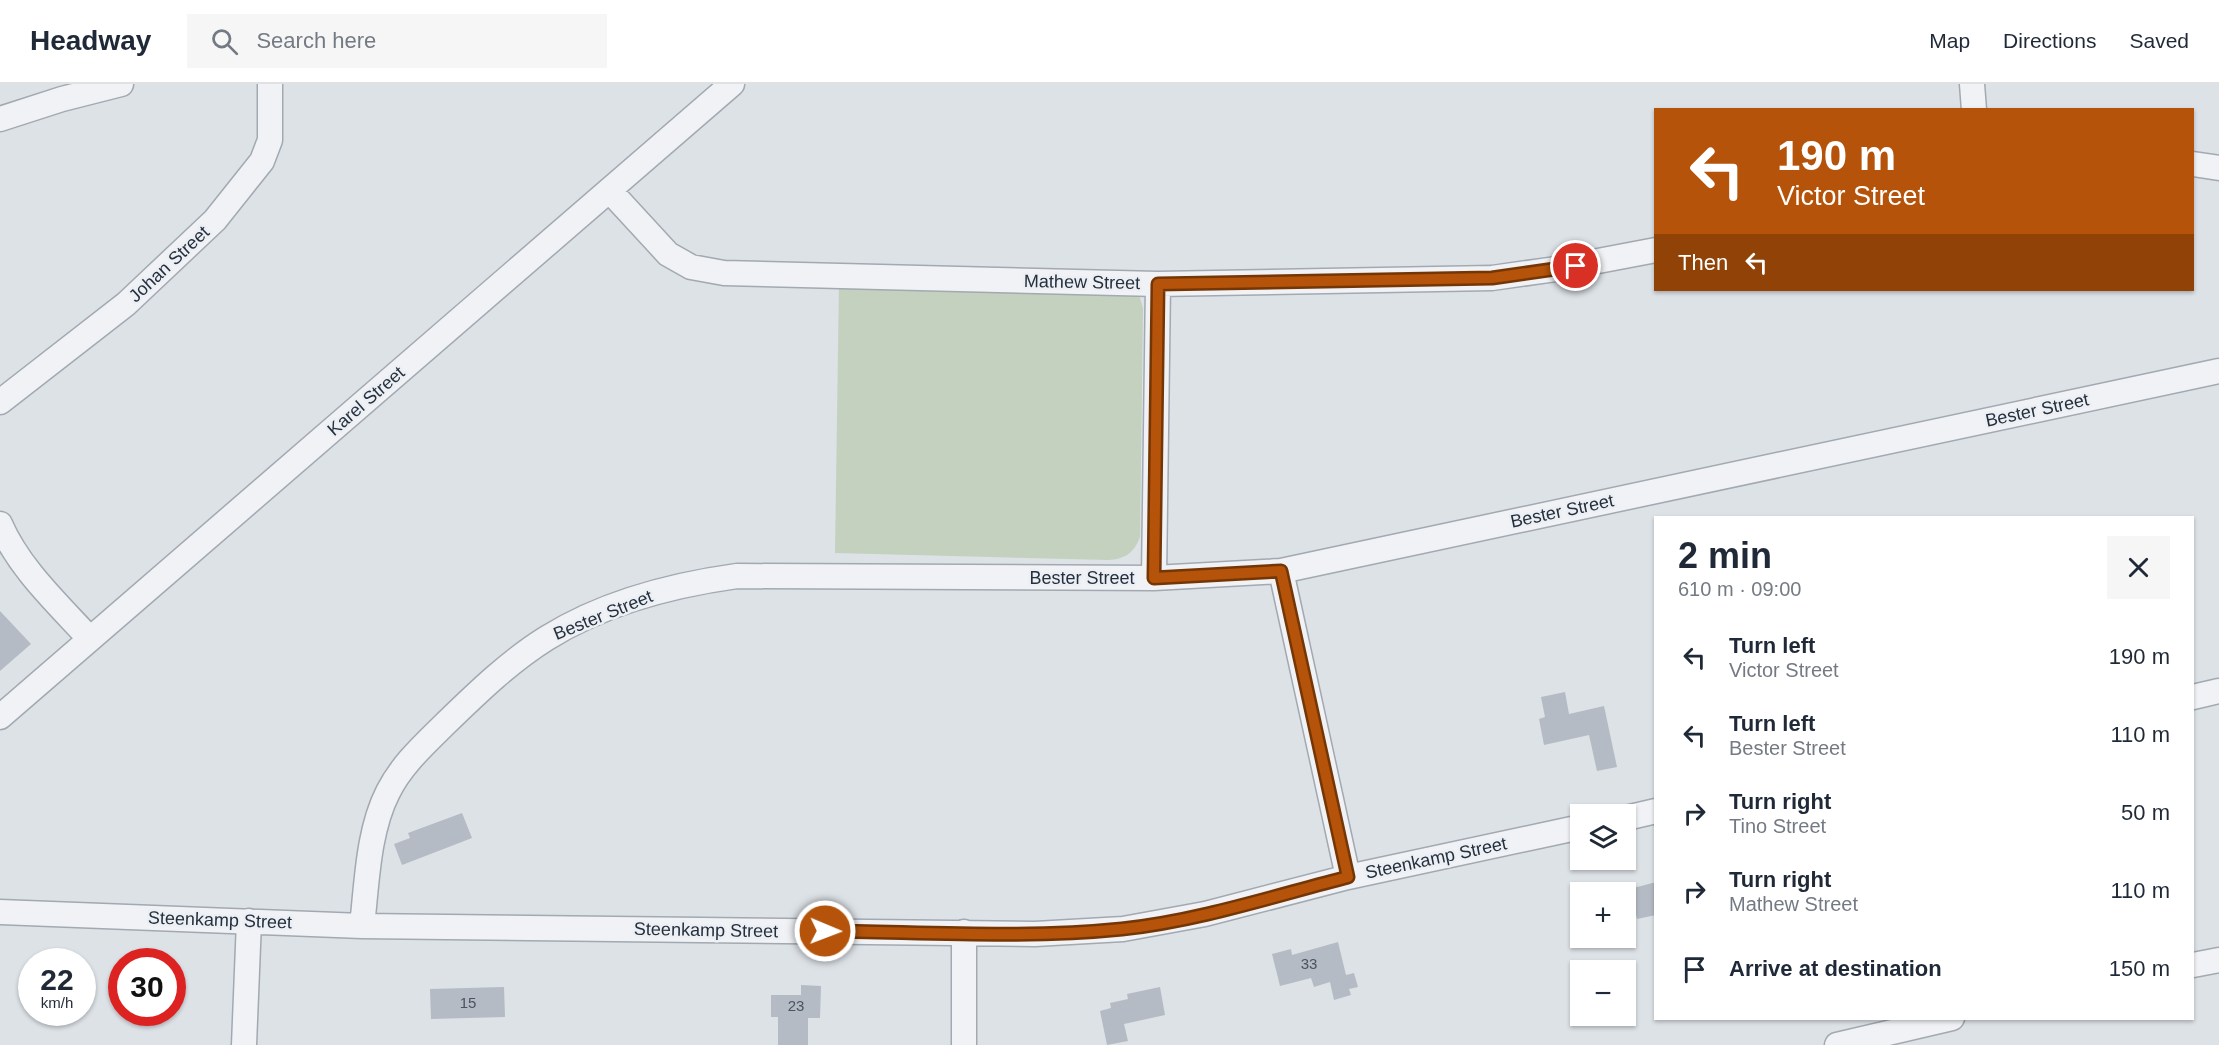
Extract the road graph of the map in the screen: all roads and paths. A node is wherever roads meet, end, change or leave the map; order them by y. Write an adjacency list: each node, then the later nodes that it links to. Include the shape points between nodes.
1 (121, 84): 6 (street)
2 (270, 84): 13 (street, Johan Street, via 270,140 262,161 215,220 126,304)
3 (732, 84): 9 (street, Karel Street)
4 (1971, 84): 5 (street)
5 (1974, 108)
6 (0, 119)
7 (2194, 164): 8 (street)
8 (2219, 168)
9 (610, 191): 11 (street, Mathew Street, via 668,254 706,271); 17 (street, Karel Street)
10 (1654, 250): 11 (street, Mathew Street, via 1492,278)
11 (1158, 284): 16 (street)
12 (2219, 371): 15 (street, Bester Street)
13 (0, 402)
14 (0, 524): 17 (street, via 27,568)
15 (1281, 571): 16 (street, Bester Street); 24 (street)
16 (1154, 578): 27 (street, Bester Street, via 737,576 637,598 575,623 517,659 406,762 387,793 378,821)
17 (89, 638): 20 (street, Karel Street)
18 (2219, 691): 19 (street)
19 (2194, 697)
20 (0, 717)
21 (1654, 812): 22 (street)
22 (1636, 816)
23 (1570, 829): 24 (street, Steenkamp Street)
24 (1348, 877): 28 (street, Steenkamp Street, via 1205,914 1123,929)
25 (0, 912): 26 (street, Steenkamp Street)
26 (249, 921): 27 (street, Steenkamp Street); 32 (street)
27 (362, 926): 28 (street, Steenkamp Street)
28 (964, 933): 33 (street)
29 (2219, 960): 30 (street)
30 (2194, 966)
31 (1943, 1020): 34 (street)
32 (244, 1045)
33 (964, 1045)
34 (1837, 1045)

